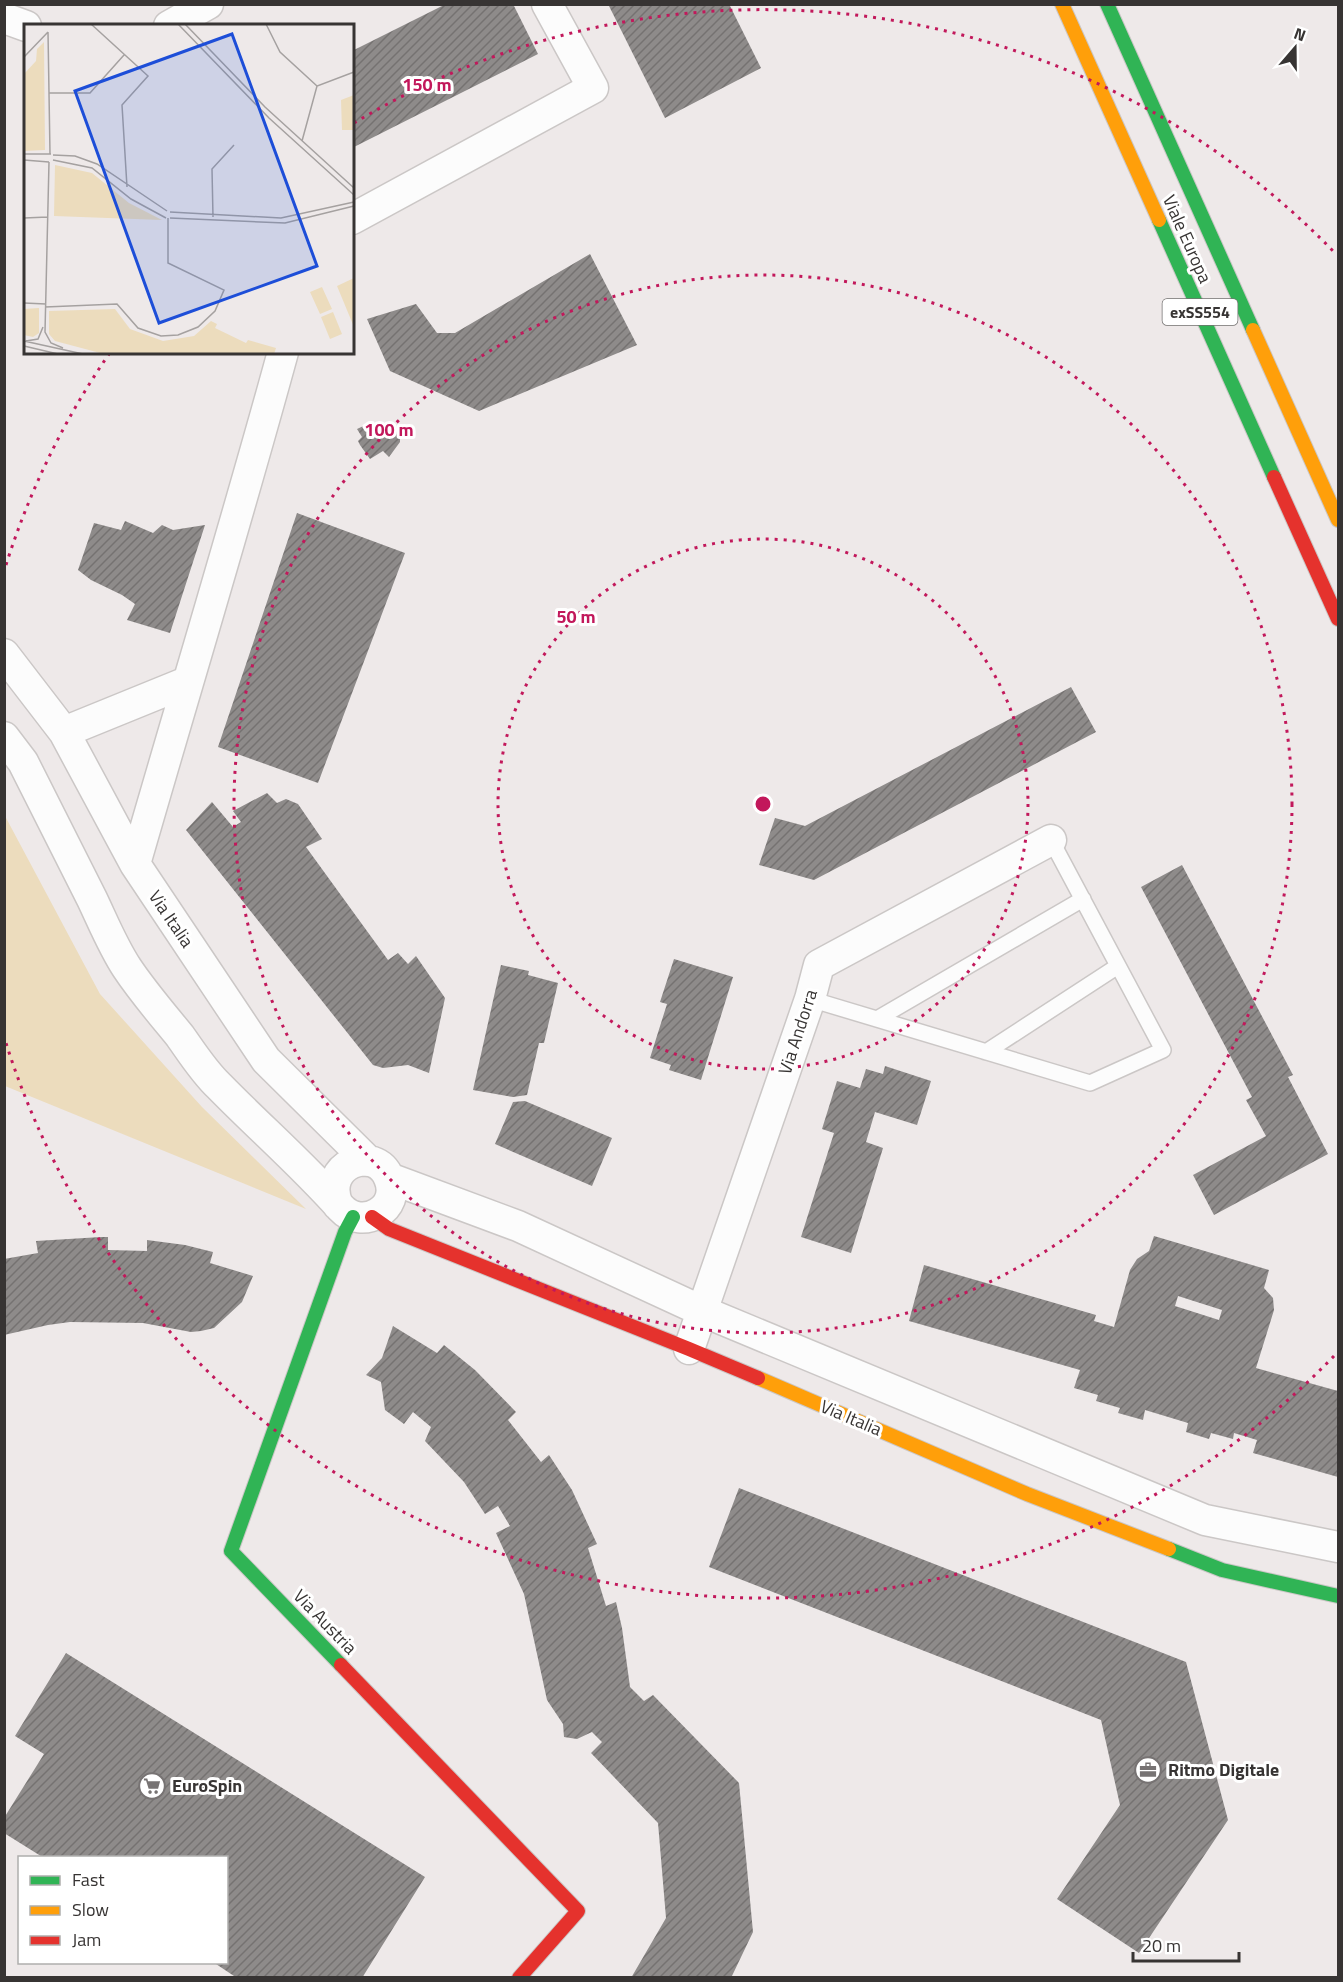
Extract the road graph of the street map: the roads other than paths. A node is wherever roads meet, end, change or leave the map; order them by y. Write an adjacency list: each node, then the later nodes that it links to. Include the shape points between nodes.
1 (208, 4): 6 (street)
2 (548, 4): 8 (street, via 593,88)
3 (1062, 4): 11 (street, Viale Europa / exSS554)
4 (1107, 4): 10 (street, Viale Europa / exSS554)
5 (4, 18): 7 (street)
6 (173, 24)
7 (24, 25)
8 (354, 218)
9 (282, 354): 13 (street, via 240,512)
10 (1338, 520)
11 (1338, 619)
12 (4, 654): 14 (street, Via Italia)
13 (187, 682): 14 (street); 17 (street)
14 (64, 732): 17 (street, Via Italia)
15 (4, 737): 24 (street, Via Italia, via 23,762 126,967 217,1084)
16 (1051, 840): 18 (lane); 20 (street, Via Andorra, via 819,964)
17 (135, 864): 23 (street, Via Italia, via 266,1060)
18 (1083, 899): 19 (lane); 21 (lane)
19 (1118, 966): 22 (lane); 22 (lane, via 1163,1050 1090,1083)
20 (810, 999): 21 (lane); 25 (street, Via Andorra)
21 (877, 1019): 22 (lane)
22 (986, 1052)
23 (378, 1170): 24 (street, via 391,1197 380,1213); 24 (street, via 358,1161 349,1164 336,1178 335,1197); 25 (street, Via Italia, via 518,1226)
24 (354, 1213): 26 (street, Via Italia); 29 (street, Via Austria, via 231,1551 578,1911)
25 (702, 1311): 26 (street, Via Andorra); 27 (street, Via Italia, via 1205,1520)
26 (689, 1349): 28 (street, Via Italia, via 1026,1494 1222,1570)
27 (1338, 1547)
28 (1338, 1596)
29 (519, 1977)

